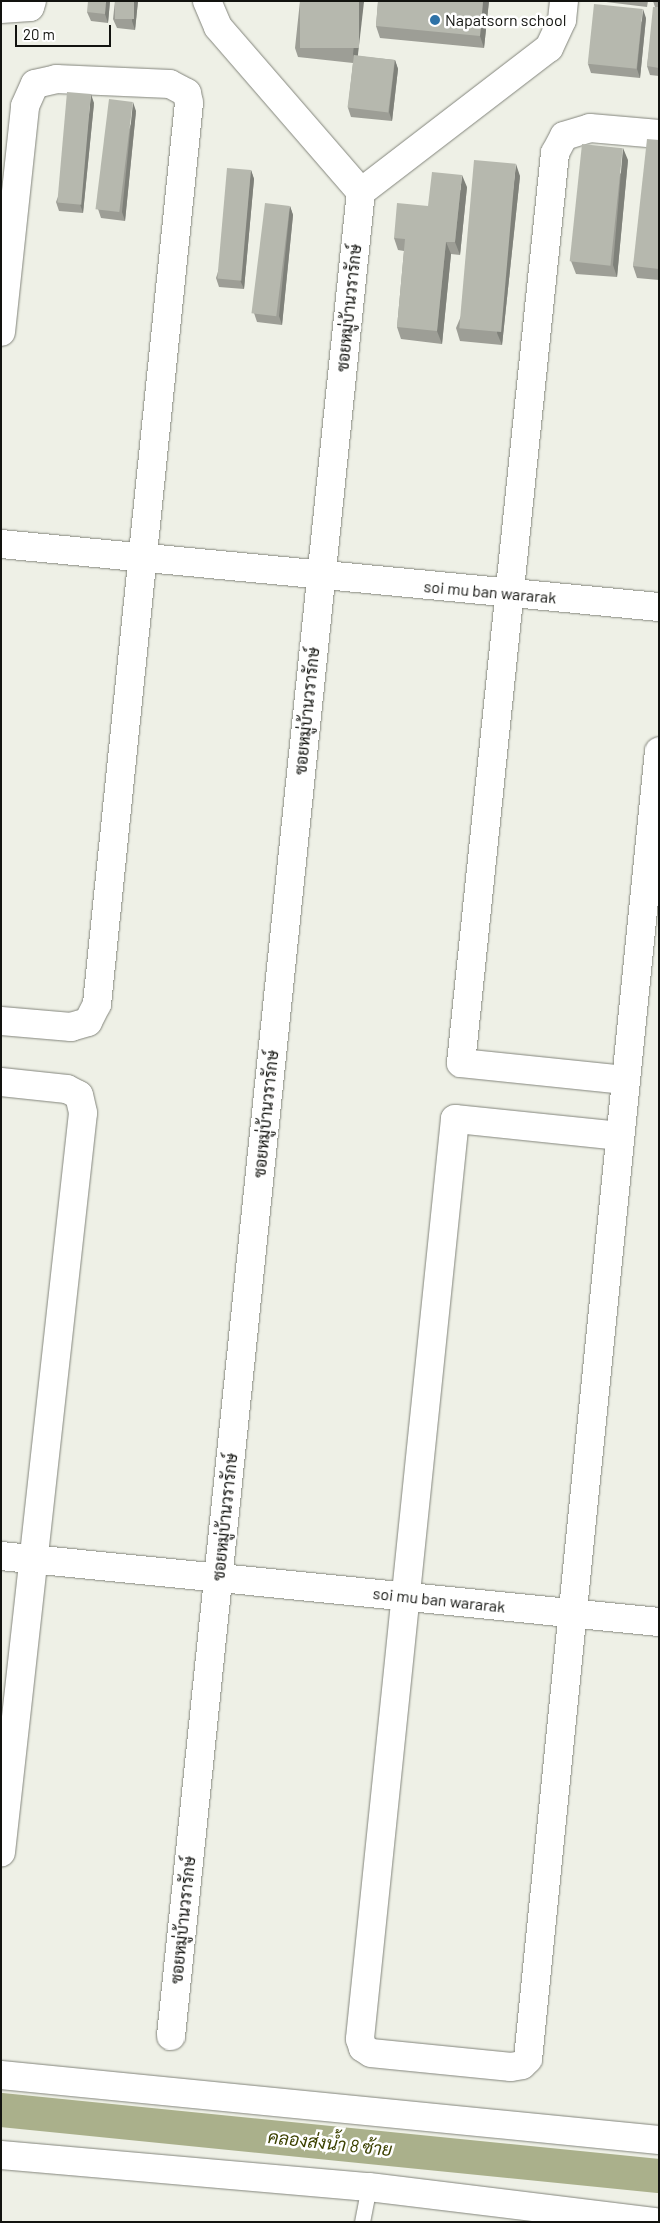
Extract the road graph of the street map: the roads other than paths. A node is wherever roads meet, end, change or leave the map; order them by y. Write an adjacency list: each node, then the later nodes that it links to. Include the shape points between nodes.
1 (32, 1): 4 (street, via 30,7)
2 (207, 1): 6 (street, via 218,27)
3 (564, 1): 6 (street, via 562,20 549,48)
4 (1, 9)
5 (659, 134): 11 (street, via 590,128 564,136 555,153)
6 (361, 192): 10 (street, ซอยหมู่บ้านวรารักษ์)
7 (1, 332): 9 (street, via 25,106 34,84 56,79 170,84 187,93 189,103)
8 (1, 544): 9 (street, soi mu ban wararak)
9 (140, 558): 10 (street, soi mu ban wararak); 14 (street, via 97,1004 88,1022 71,1027)
10 (321, 576): 11 (street, soi mu ban wararak); 20 (street, ซอยหมู่บ้านวรารักษ์)
11 (508, 594): 12 (street, soi mu ban wararak); 15 (street, via 461,1063)
12 (659, 607)
13 (659, 752): 15 (street)
14 (1, 1021)
15 (625, 1080): 17 (street)
16 (1, 1082): 19 (street, via 67,1089 79,1095 82,1113)
17 (620, 1136): 21 (street, via 456,1119); 22 (street)
18 (1, 1556): 19 (street, soi mu ban wararak)
19 (35, 1559): 20 (street, soi mu ban wararak); 24 (street)
20 (218, 1577): 21 (street, soi mu ban wararak); 25 (street, ซอยหมู่บ้านวรารักษ์)
21 (407, 1596): 22 (street, soi mu ban wararak); 22 (street, via 360,2039 363,2048 371,2053 511,2067 522,2065 528,2059)
22 (572, 1613): 23 (street, soi mu ban wararak)
23 (659, 1622)
24 (1, 1852)
25 (171, 2036)
26 (1, 2076): 27 (street)
27 (659, 2140)
28 (1, 2155): 29 (street)
29 (370, 2187): 30 (lane); 31 (street)
30 (362, 2222)
31 (656, 2222)

